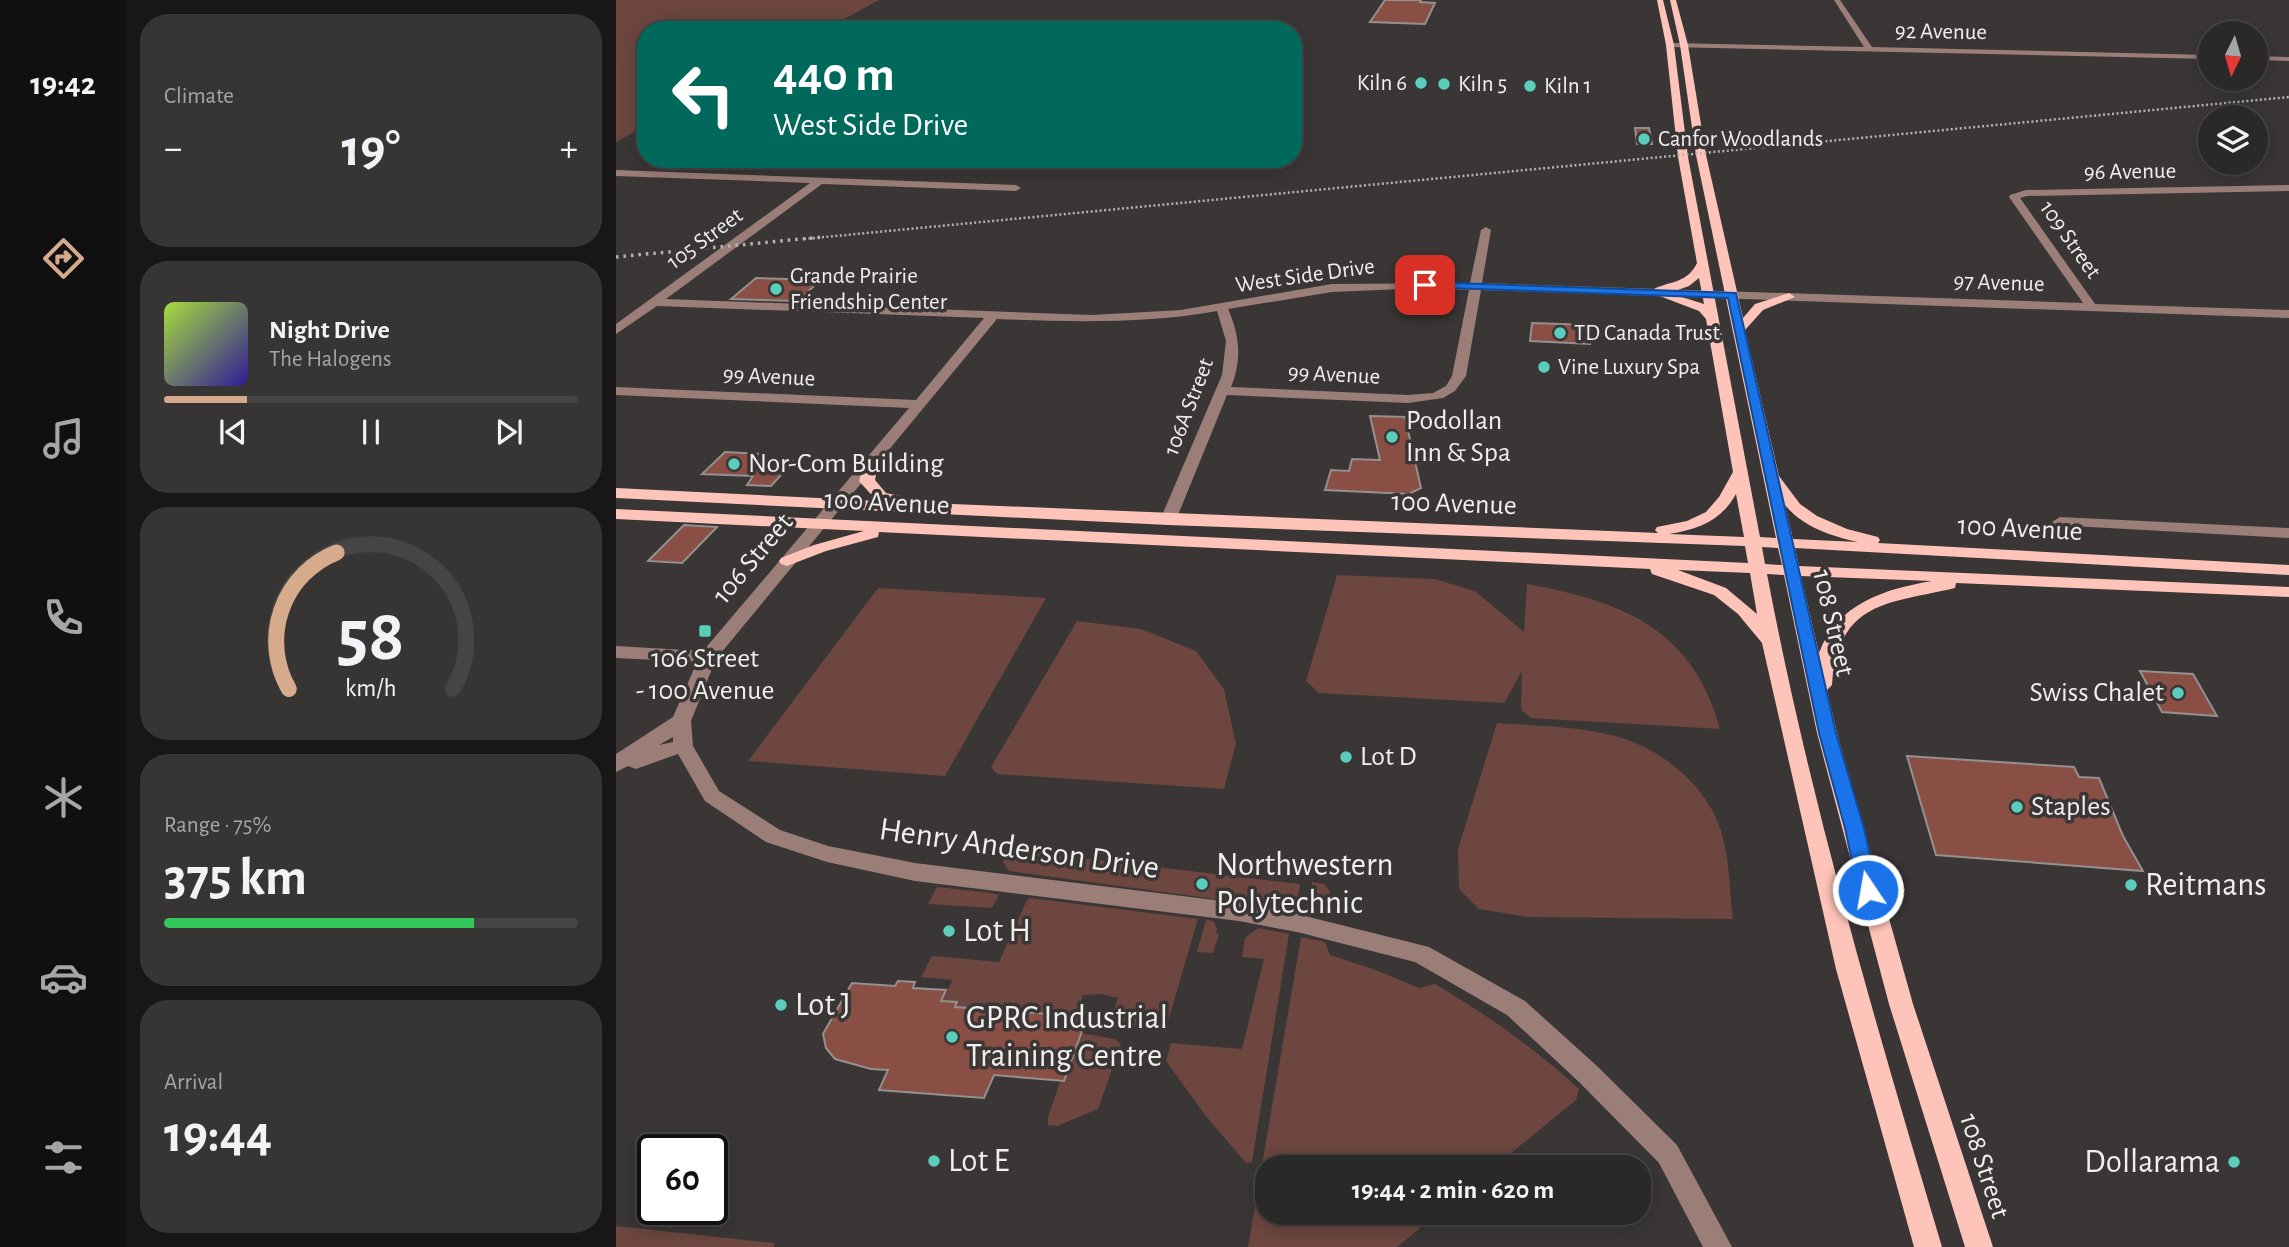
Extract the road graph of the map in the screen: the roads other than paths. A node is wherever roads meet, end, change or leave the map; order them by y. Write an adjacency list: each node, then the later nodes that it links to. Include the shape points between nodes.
1 (1660, 0): 4 (main road)
2 (1673, 0): 5 (main road, 108 Street)
3 (1837, 0): 6 (street)
4 (1670, 44): 5 (street, 92 Avenue); 16 (main road, via 1683,157)
5 (1684, 45): 6 (street, 92 Avenue); 20 (main road, 108 Street, via 1701,155)
6 (1869, 49): 7 (street, 92 Avenue)
7 (2198, 57)
8 (2268, 58): 9 (street)
9 (2289, 59)
10 (616, 173): 11 (street)
11 (818, 181): 12 (street); 22 (street, 105 Street)
12 (1016, 188)
13 (2289, 188): 14 (street, 96 Avenue, via 2026,193)
14 (2014, 197): 23 (street, 109 Street)
15 (1486, 230): 17 (street)
16 (1703, 261): 18 (main road, via 1699,274 1689,283); 19 (main road)
17 (1475, 286): 18 (street, West Side Drive); 24 (street, West Side Drive, via 1332,288); 31 (street, 99 Avenue, via 1460,376 1456,386 1443,394 1408,400)
18 (1655, 292): 19 (street, West Side Drive); 27 (main road, via 1703,308)
19 (1708, 294): 20 (street, 97 Avenue); 27 (main road)
20 (1732, 295): 21 (street, 97 Avenue); 28 (main road, 108 Street)
21 (1789, 297): 23 (street, 97 Avenue); 28 (main road, via 1759,307)
22 (655, 302): 26 (street, West Side Drive); 29 (street, 105 Street)
23 (2092, 308): 25 (street, 97 Avenue)
24 (1222, 309): 26 (street, West Side Drive, via 1137,317); 31 (street, 106A Street, via 1232,331 1234,351)
25 (2289, 314)
26 (993, 316): 32 (street, 106 Street)
27 (1713, 319): 34 (main road)
28 (1740, 328): 35 (main road, 108 Street)
29 (616, 330)
30 (616, 391): 32 (street, 99 Avenue)
31 (1222, 391): 40 (street, 106A Street)
32 (919, 404): 33 (street, 106 Street)
33 (872, 461): 37 (street, 106 Street); 38 (main road, via 867,481 881,497)
34 (1740, 472): 45 (main road, via 1726,503 1707,519 1687,527); 49 (main road)
35 (1770, 474): 46 (main road, 108 Street); 48 (main road, via 1796,508 1827,527 1868,540)
36 (616, 493): 37 (main road, 100 Avenue)
37 (836, 504): 38 (main road, 100 Avenue); 42 (street, 106 Street)
38 (954, 509): 40 (main road, 100 Avenue)
39 (616, 514): 42 (main road, 100 Avenue)
40 (1168, 520): 45 (main road, 100 Avenue)
41 (2060, 522): 44 (street, 100 Avenue)
42 (818, 526): 43 (main road, 100 Avenue); 50 (street, 106 Street)
43 (896, 529): 47 (main road, 100 Avenue); 50 (main road, via 854,537)
44 (2289, 533)
45 (1622, 536): 49 (main road, 100 Avenue)
46 (1785, 543): 48 (main road, 100 Avenue); 49 (main road, 100 Avenue); 52 (main road, 108 Street)
47 (1306, 549): 49 (main road, via 1354,541 1466,540); 51 (main road, 100 Avenue)
48 (1949, 551): 53 (main road, 100 Avenue)
49 (1755, 554): 51 (main road, 100 Avenue); 52 (main road, 100 Avenue); 57 (main road)
50 (787, 561): 59 (street, 106 Street)
51 (1624, 562): 57 (main road, via 1695,580 1727,594 1754,618)
52 (1789, 565): 53 (main road); 55 (main road, 100 Avenue); 61 (main road, 108 Street)
53 (2236, 566): 54 (main road, 100 Avenue)
54 (2289, 570)
55 (2022, 579): 56 (main road, 100 Avenue); 61 (main road, via 1959,582 1901,593 1844,621 1825,655)
56 (2289, 592)
57 (1772, 648): 66 (main road, via 1841,943)
58 (616, 652): 59 (street)
59 (708, 657): 60 (street, 106 Street)
60 (681, 721): 62 (street, 106 Street); 63 (street)
61 (1827, 733): 67 (main road, 108 Street, via 1901,1004)
62 (683, 746): 64 (street); 65 (street, Henry Anderson Drive, via 712,796 773,836 827,854 915,872 1239,912 1421,954 1516,1008 1588,1074 1668,1154)
63 (616, 765)
64 (616, 774)
65 (1718, 1247)
66 (1928, 1247)
67 (1979, 1247)

